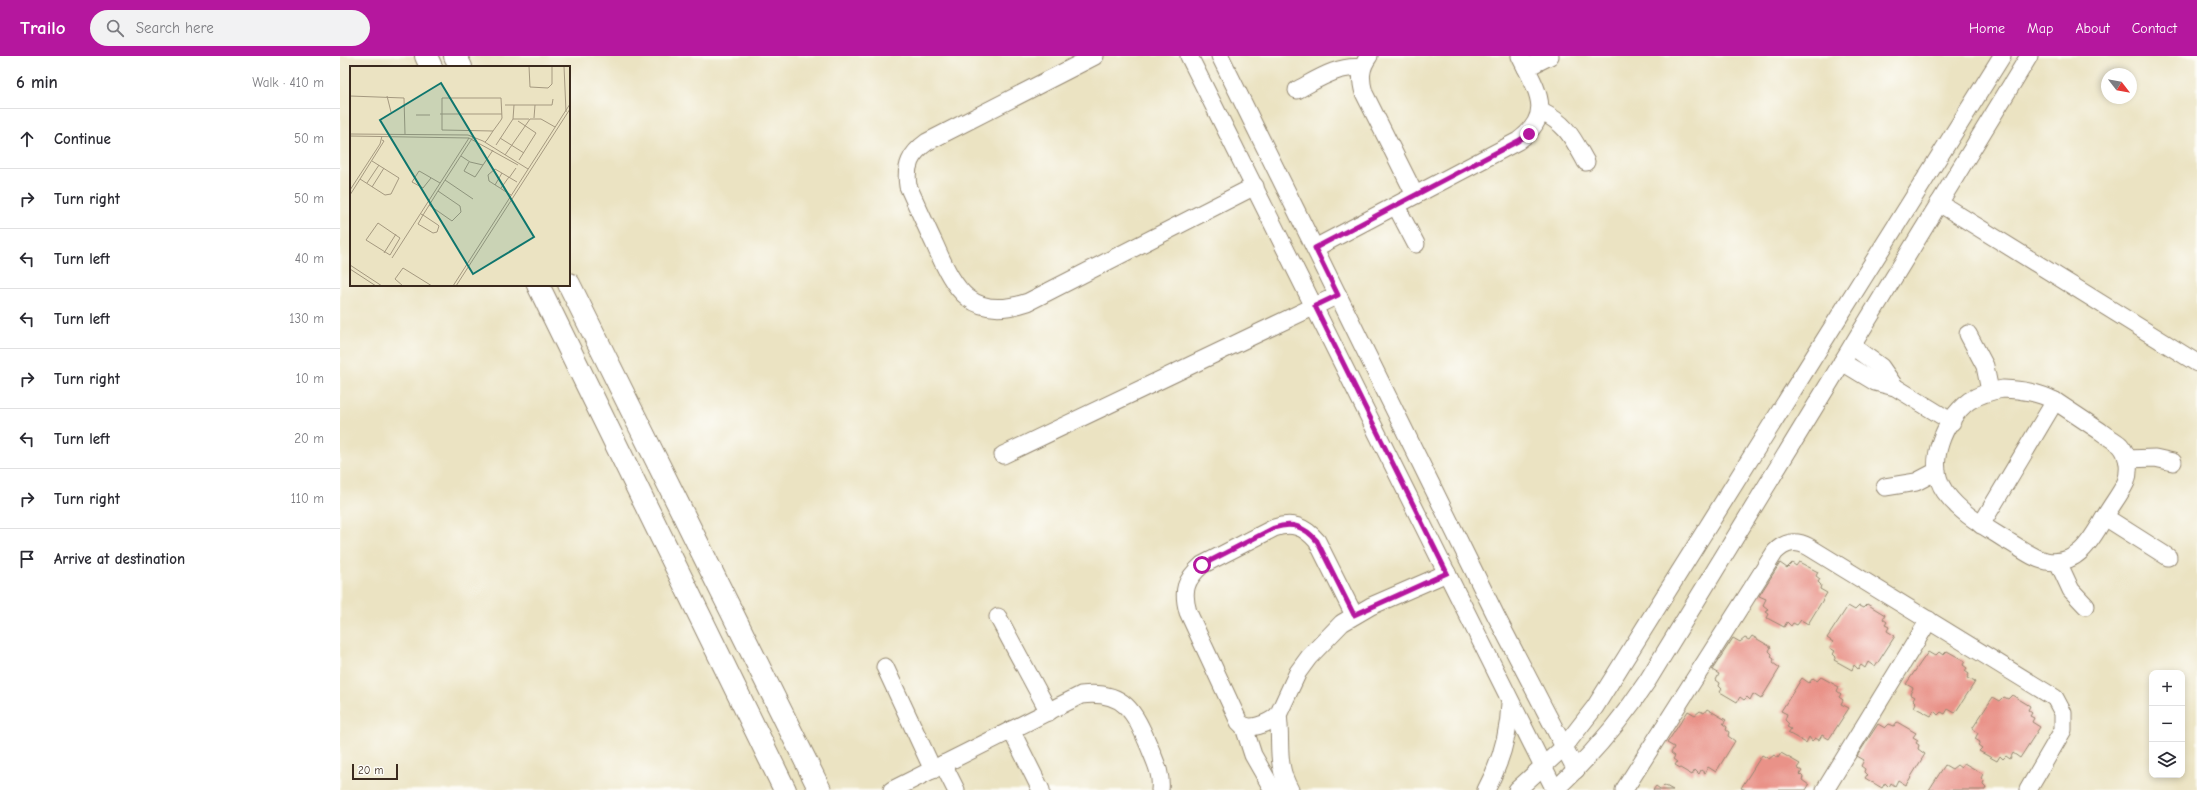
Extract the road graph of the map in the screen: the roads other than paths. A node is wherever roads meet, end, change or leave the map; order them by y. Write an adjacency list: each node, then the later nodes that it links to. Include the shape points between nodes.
1 (426, 56): 11 (street)
2 (455, 56): 12 (street)
3 (1095, 56): 16 (street, via 927,142 916,150 909,161 906,173 908,186 949,277 960,292 974,302 992,308 1010,308 1028,302)
4 (1189, 56): 16 (street)
5 (1220, 56): 21 (street)
6 (1550, 56): 10 (street)
7 (2002, 56): 56 (street, via 1614,679 1596,707)
8 (2029, 56): 18 (street)
9 (1365, 62): 13 (street, via 1337,70); 17 (street, via 1361,81 1364,93)
10 (1523, 62): 14 (street, via 1539,94)
11 (431, 66)
12 (460, 66)
13 (1297, 90)
14 (1540, 111): 15 (street, via 1563,124); 17 (street, via 1529,134)
15 (1586, 162)
16 (1255, 186): 25 (street)
17 (1415, 196): 19 (street)
18 (1939, 203): 27 (street); 29 (street)
19 (1396, 206): 20 (street); 21 (street)
20 (1416, 244)
21 (1315, 248): 24 (street)
22 (538, 286): 50 (street)
23 (570, 286): 49 (street)
24 (1338, 295): 25 (street); 56 (street, via 1496,616)
25 (1315, 306): 34 (street); 43 (street)
26 (1968, 334): 31 (street, via 1985,366)
27 (1852, 346): 28 (street); 30 (street, via 1881,367)
28 (1842, 362): 30 (street, via 1875,382); 59 (street, via 1636,698 1615,727)
29 (2197, 363)
30 (1896, 387): 33 (street)
31 (1990, 391): 32 (street, via 2025,390 2045,395); 33 (street, via 1968,402)
32 (2055, 401): 35 (street, via 2120,445); 40 (street)
33 (1952, 422): 37 (street, via 1939,444)
34 (1003, 455)
35 (2127, 459): 36 (street, via 2155,458); 39 (street, via 2126,481)
36 (2173, 462)
37 (1937, 471): 38 (street, via 1916,482); 40 (street, via 1944,491)
38 (1885, 487)
39 (2105, 517): 41 (street); 42 (street, via 2082,551)
40 (1981, 525): 42 (street, via 2044,561)
41 (2168, 557)
42 (2058, 562): 44 (street, via 2071,590)
43 (1447, 573): 45 (street); 51 (street)
44 (2086, 606)
45 (1354, 615): 53 (street, via 1332,632 1309,657 1298,672); 54 (street, via 1317,541 1309,532 1298,526 1286,524 1274,528 1202,565 1192,574 1186,586 1184,599 1188,612)
46 (998, 617): 52 (street)
47 (1929, 620): 71 (street, via 1801,542 1782,545 1775,552); 72 (street); 73 (street, via 2055,698 2063,714 2063,730)
48 (885, 667): 57 (street)
49 (763, 674): 50 (street); 61 (street)
50 (734, 687): 60 (street)
51 (1510, 703): 58 (street); 68 (street, via 1504,746 1494,776)
52 (1048, 712): 55 (street); 65 (street, via 1081,695 1098,693 1114,697 1127,706 1137,719 1157,764 1162,780)
53 (1278, 715): 54 (street, via 1251,728); 67 (street, via 1279,758 1283,776)
54 (1244, 726): 66 (street, via 1253,755)
55 (1012, 730): 57 (street); 64 (street)
56 (1564, 747): 58 (street); 59 (street)
57 (938, 767): 62 (street); 63 (street)
58 (1544, 768): 69 (street); 70 (street)
59 (1576, 770): 70 (street)
60 (785, 790)
61 (820, 790)
62 (892, 790)
63 (956, 790)
64 (1041, 790)
65 (1160, 790)
66 (1273, 790)
67 (1290, 790)
68 (1486, 790)
69 (1517, 790)
70 (1555, 790)
71 (1624, 790)
72 (1825, 790)
73 (2028, 790)

